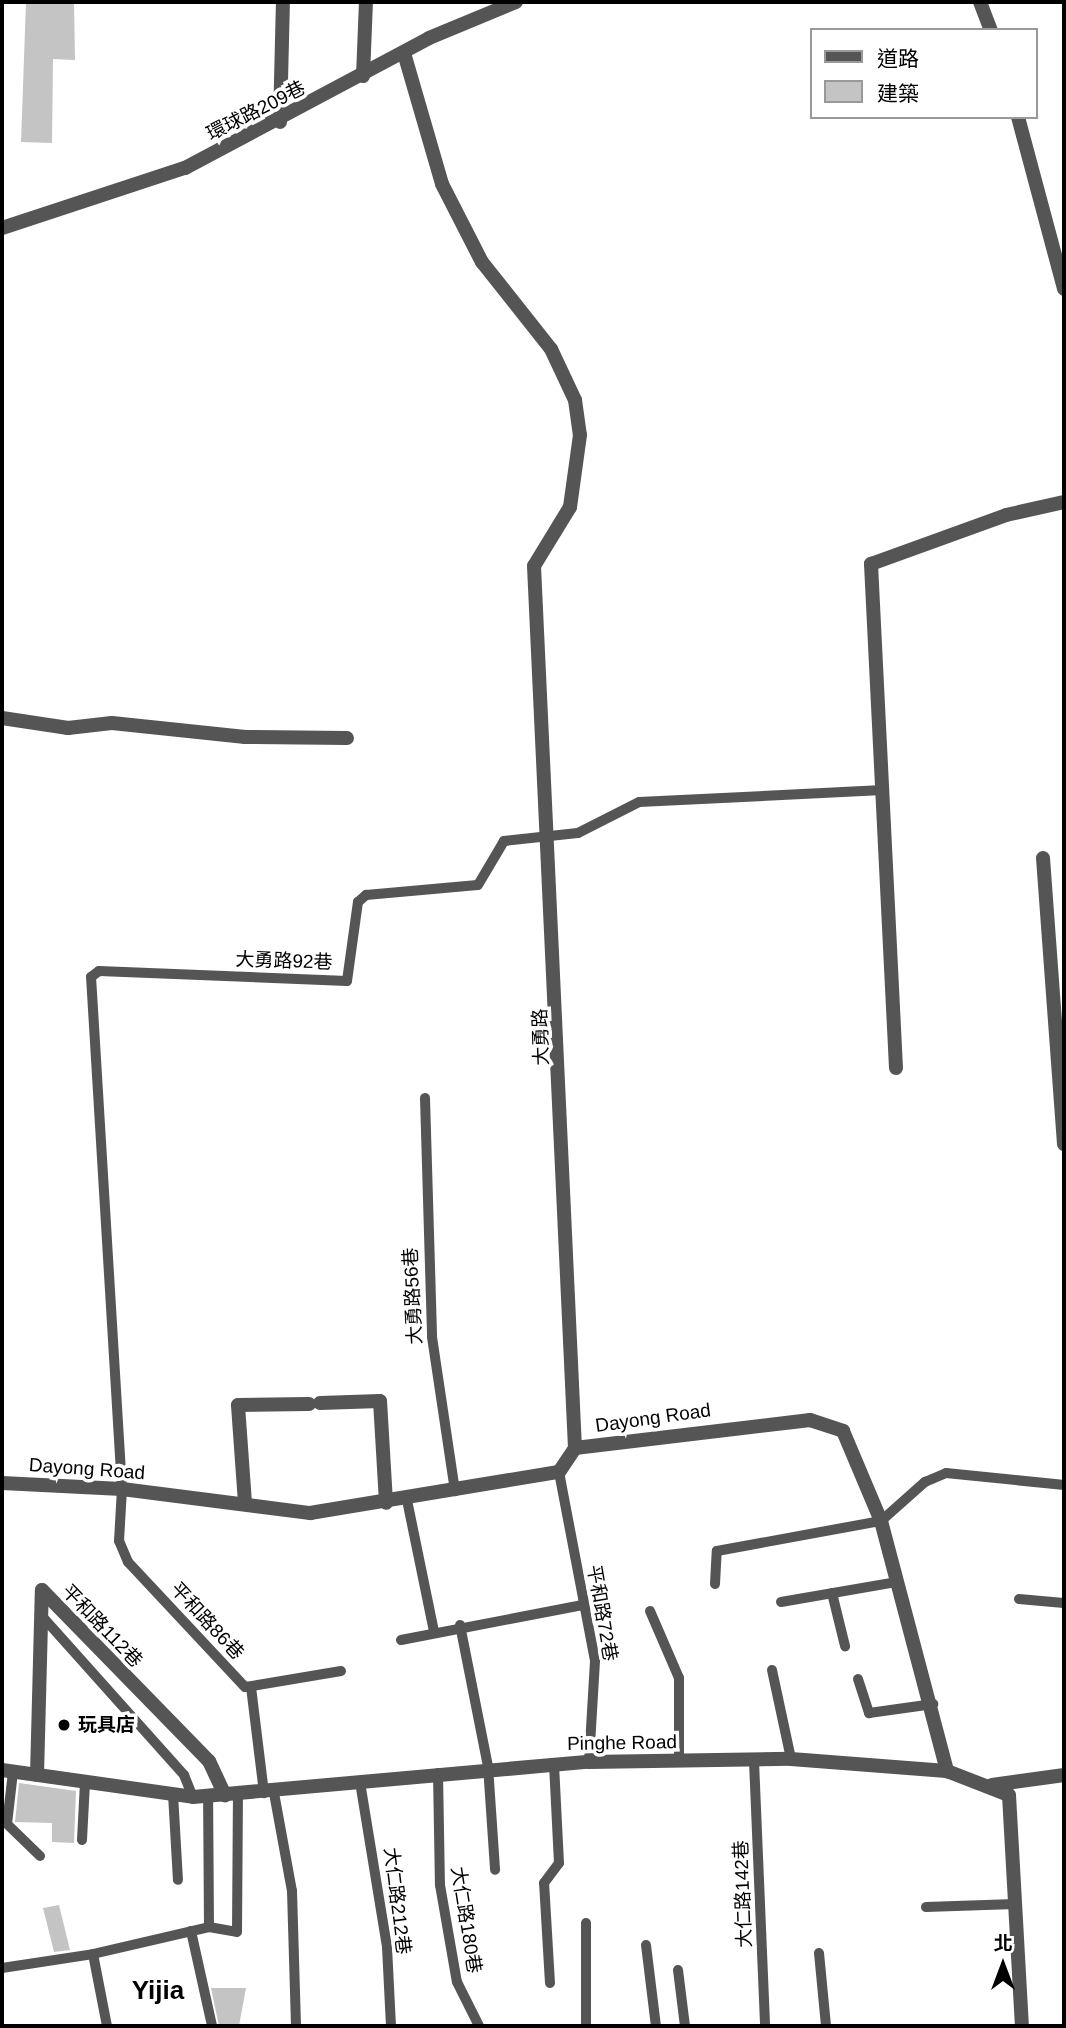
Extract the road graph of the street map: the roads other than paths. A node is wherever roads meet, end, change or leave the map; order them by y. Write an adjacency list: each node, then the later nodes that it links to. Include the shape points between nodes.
1 (283, 2): 9 (street)
2 (366, 2): 7 (street)
3 (516, 2): 6 (street, 環球路209巷)
4 (980, 2): 5 (street)
5 (989, 28)
6 (404, 52): 7 (street, 環球路209巷); 16 (street, 大勇路, via 442,184 482,261 551,349 575,400 580,435 570,507 534,566)
7 (363, 76): 9 (street, 環球路209巷)
8 (1019, 119): 11 (street)
9 (280, 122): 10 (street, 環球路209巷, via 185,168)
10 (2, 228)
11 (1064, 289)
12 (1064, 502): 15 (street, via 1006,514 871,564)
13 (2, 718): 14 (street, via 68,728 112,723 245,737)
14 (347, 738)
15 (883, 790): 16 (lane, 大勇路92巷, via 639,802 578,833); 18 (street)
16 (547, 834): 21 (street, 大勇路); 25 (lane, 大勇路92巷, via 504,841 478,885 366,895 358,902 347,981 99,971 91,977)
17 (1042, 859): 20 (street)
18 (896, 1068)
19 (425, 1098): 26 (lane, 大勇路56巷, via 432,1337)
20 (1064, 1144)
21 (575, 1448): 22 (street, Dayong Road); 30 (street, Dayong Road, via 810,1420 843,1431)
22 (559, 1472): 26 (street, Dayong Road); 37 (lane, 平和路72巷)
23 (2, 1483): 25 (street, Dayong Road)
24 (1064, 1485): 30 (lane, via 946,1473 925,1482)
25 (122, 1489): 28 (street, Dayong Road); 47 (lane, 平和路86巷, via 119,1541 128,1562)
26 (455, 1491): 27 (street, Dayong Road)
27 (407, 1500): 29 (street, Dayong Road); 41 (lane)
28 (245, 1503): 29 (street, Dayong Road, via 310,1513); 29 (street, via 238,1405 380,1401)
29 (386, 1503)
30 (881, 1521): 31 (street, Dayong Road); 32 (lane, via 716,1551)
31 (897, 1582): 33 (lane); 48 (street, Dayong Road)
32 (715, 1584)
33 (832, 1593): 35 (lane); 43 (lane)
34 (1019, 1599): 36 (lane)
35 (781, 1602)
36 (1064, 1602)
37 (583, 1605): 40 (lane); 52 (lane, 平和路72巷, via 595,1661)
38 (650, 1611): 50 (lane, via 679,1678)
39 (40, 1614): 58 (street, 平和路112巷); 65 (street, 平和路112巷, via 42,1590 209,1761); 66 (lane)
40 (460, 1625): 41 (lane); 54 (lane)
41 (434, 1631): 42 (lane)
42 (401, 1640)
43 (845, 1646)
44 (772, 1670): 49 (lane)
45 (341, 1671): 47 (lane)
46 (858, 1679): 48 (lane, via 869,1713)
47 (251, 1686): 63 (lane)
48 (933, 1703): 56 (street, Dayong Road)
49 (791, 1759): 51 (street, Pinghe Road); 56 (street, Pinghe Road)
50 (679, 1761): 51 (street, Pinghe Road); 52 (street, Pinghe Road)
51 (754, 1761): 90 (lane, 大仁路142巷)
52 (589, 1762): 53 (street, Pinghe Road)
53 (554, 1763): 54 (street, Pinghe Road); 81 (lane, via 559,1863 544,1883)
54 (488, 1766): 57 (street, Pinghe Road); 69 (lane)
55 (8, 1771): 58 (street, Pinghe Road); 68 (lane, via 7,1824)
56 (947, 1771): 62 (street, Pinghe Road)
57 (438, 1773): 61 (street, Pinghe Road); 86 (lane, 大仁路180巷, via 440,1885 457,1982)
58 (37, 1775): 60 (street, Pinghe Road)
59 (1064, 1775): 62 (street)
60 (85, 1782): 64 (street, Pinghe Road); 67 (lane)
61 (360, 1782): 63 (street, Pinghe Road); 85 (lane, 大仁路212巷, via 387,1947)
62 (992, 1785): 71 (street, via 1009,1795)
63 (269, 1793): 65 (street, Pinghe Road); 84 (lane, via 292,1891)
64 (173, 1794): 66 (street, Pinghe Road); 70 (lane)
65 (232, 1796): 66 (street, Pinghe Road); 74 (lane, via 237,1932)
66 (200, 1797): 74 (lane)
67 (82, 1840)
68 (40, 1856)
69 (495, 1870)
70 (178, 1880)
71 (1015, 1904): 72 (lane); 92 (street)
72 (926, 1907)
73 (586, 1923): 87 (lane)
74 (209, 1927): 75 (lane)
75 (191, 1931): 78 (lane); 83 (lane)
76 (646, 1945): 88 (lane)
77 (819, 1953): 91 (lane)
78 (93, 1954): 79 (lane); 82 (lane)
79 (2, 1968)
80 (678, 1970): 89 (lane)
81 (550, 1983)
82 (107, 2026)
83 (212, 2026)
84 (296, 2026)
85 (391, 2026)
86 (480, 2026)
87 (586, 2026)
88 (656, 2026)
89 (685, 2026)
90 (765, 2026)
91 (826, 2026)
92 (1022, 2026)

